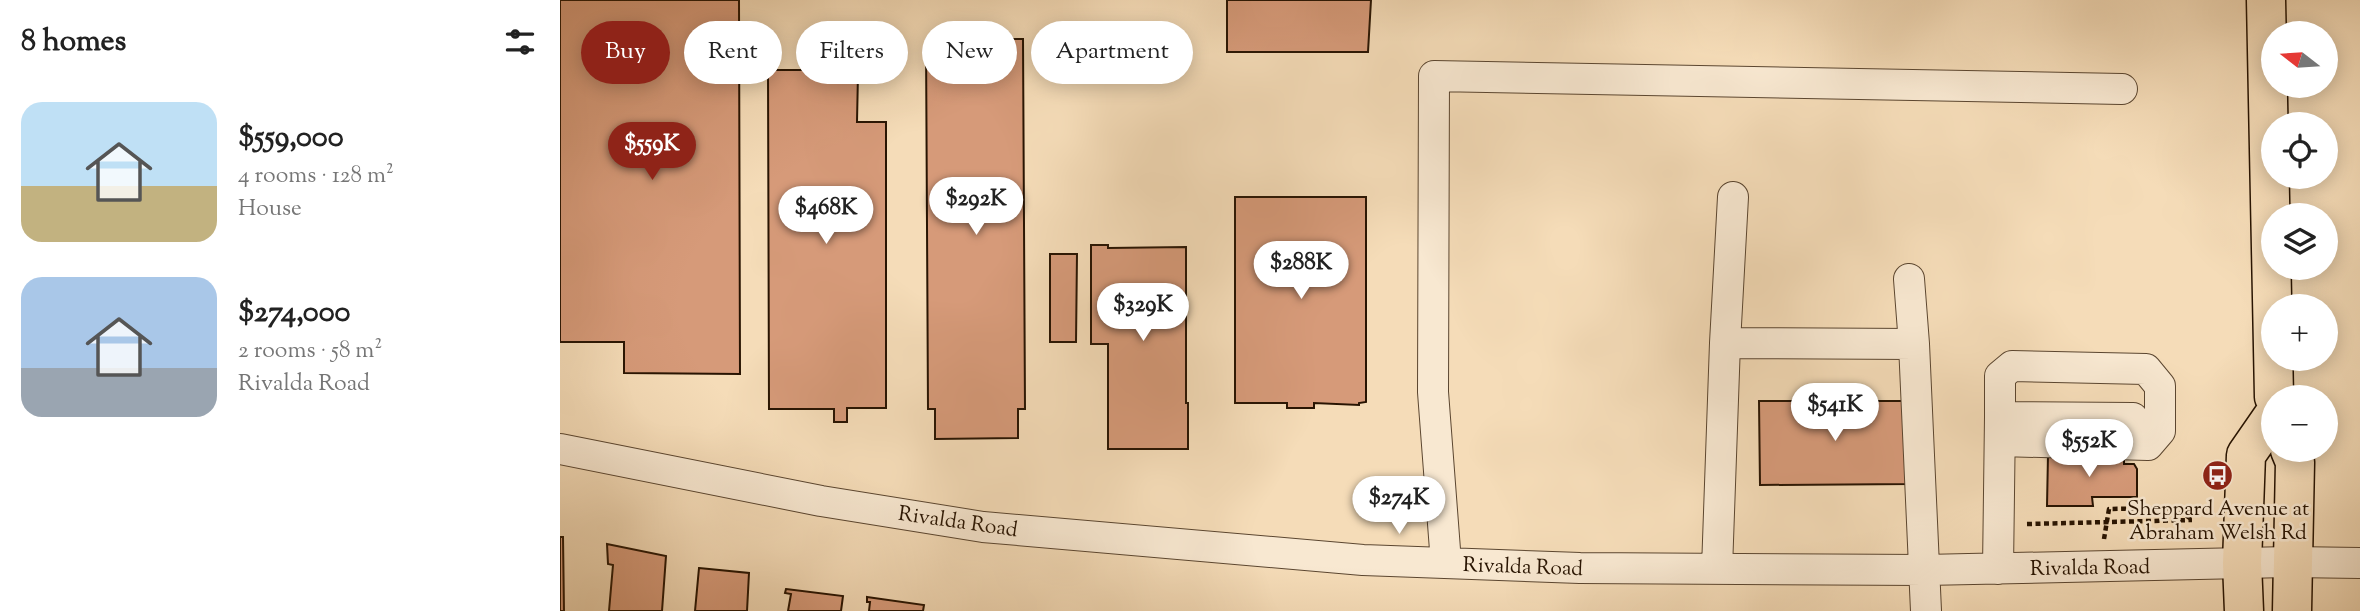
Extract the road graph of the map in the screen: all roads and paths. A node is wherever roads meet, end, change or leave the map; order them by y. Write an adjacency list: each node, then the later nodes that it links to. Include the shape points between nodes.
1 (2266, 0): 7 (main road)
2 (2122, 89): 18 (street, via 1434,76 1433,392)
3 (1732, 197): 5 (street)
4 (1909, 279): 6 (street)
5 (1725, 343): 6 (street); 20 (street)
6 (1914, 344): 22 (street)
7 (2274, 385)
8 (2133, 418): 9 (street)
9 (2000, 429): 9 (street, via 2000,376 2012,366 2146,369 2160,386 2160,431 2148,444); 21 (street)
10 (2261, 433): 17 (main road, via 2246,455)
11 (560, 449): 18 (street, Rivalda Road, via 821,501 983,527)
12 (2295, 462): 16 (main road)
13 (2107, 521): 13 (path, via 2109,509 2176,508 2192,520); 14 (path); 15 (path)
14 (2022, 524)
15 (2104, 539)
16 (2292, 562): 17 (street, Rivalda Road); 19 (street, Rivalda Road); 25 (main road)
17 (2242, 563): 21 (street, Rivalda Road); 24 (main road)
18 (1446, 564): 20 (street, Rivalda Road)
19 (2360, 564)
20 (1717, 569): 22 (street, Rivalda Road)
21 (1998, 569): 22 (street, Rivalda Road)
22 (1925, 570): 23 (street)
23 (1926, 611)
24 (2244, 611)
25 (2292, 611)

